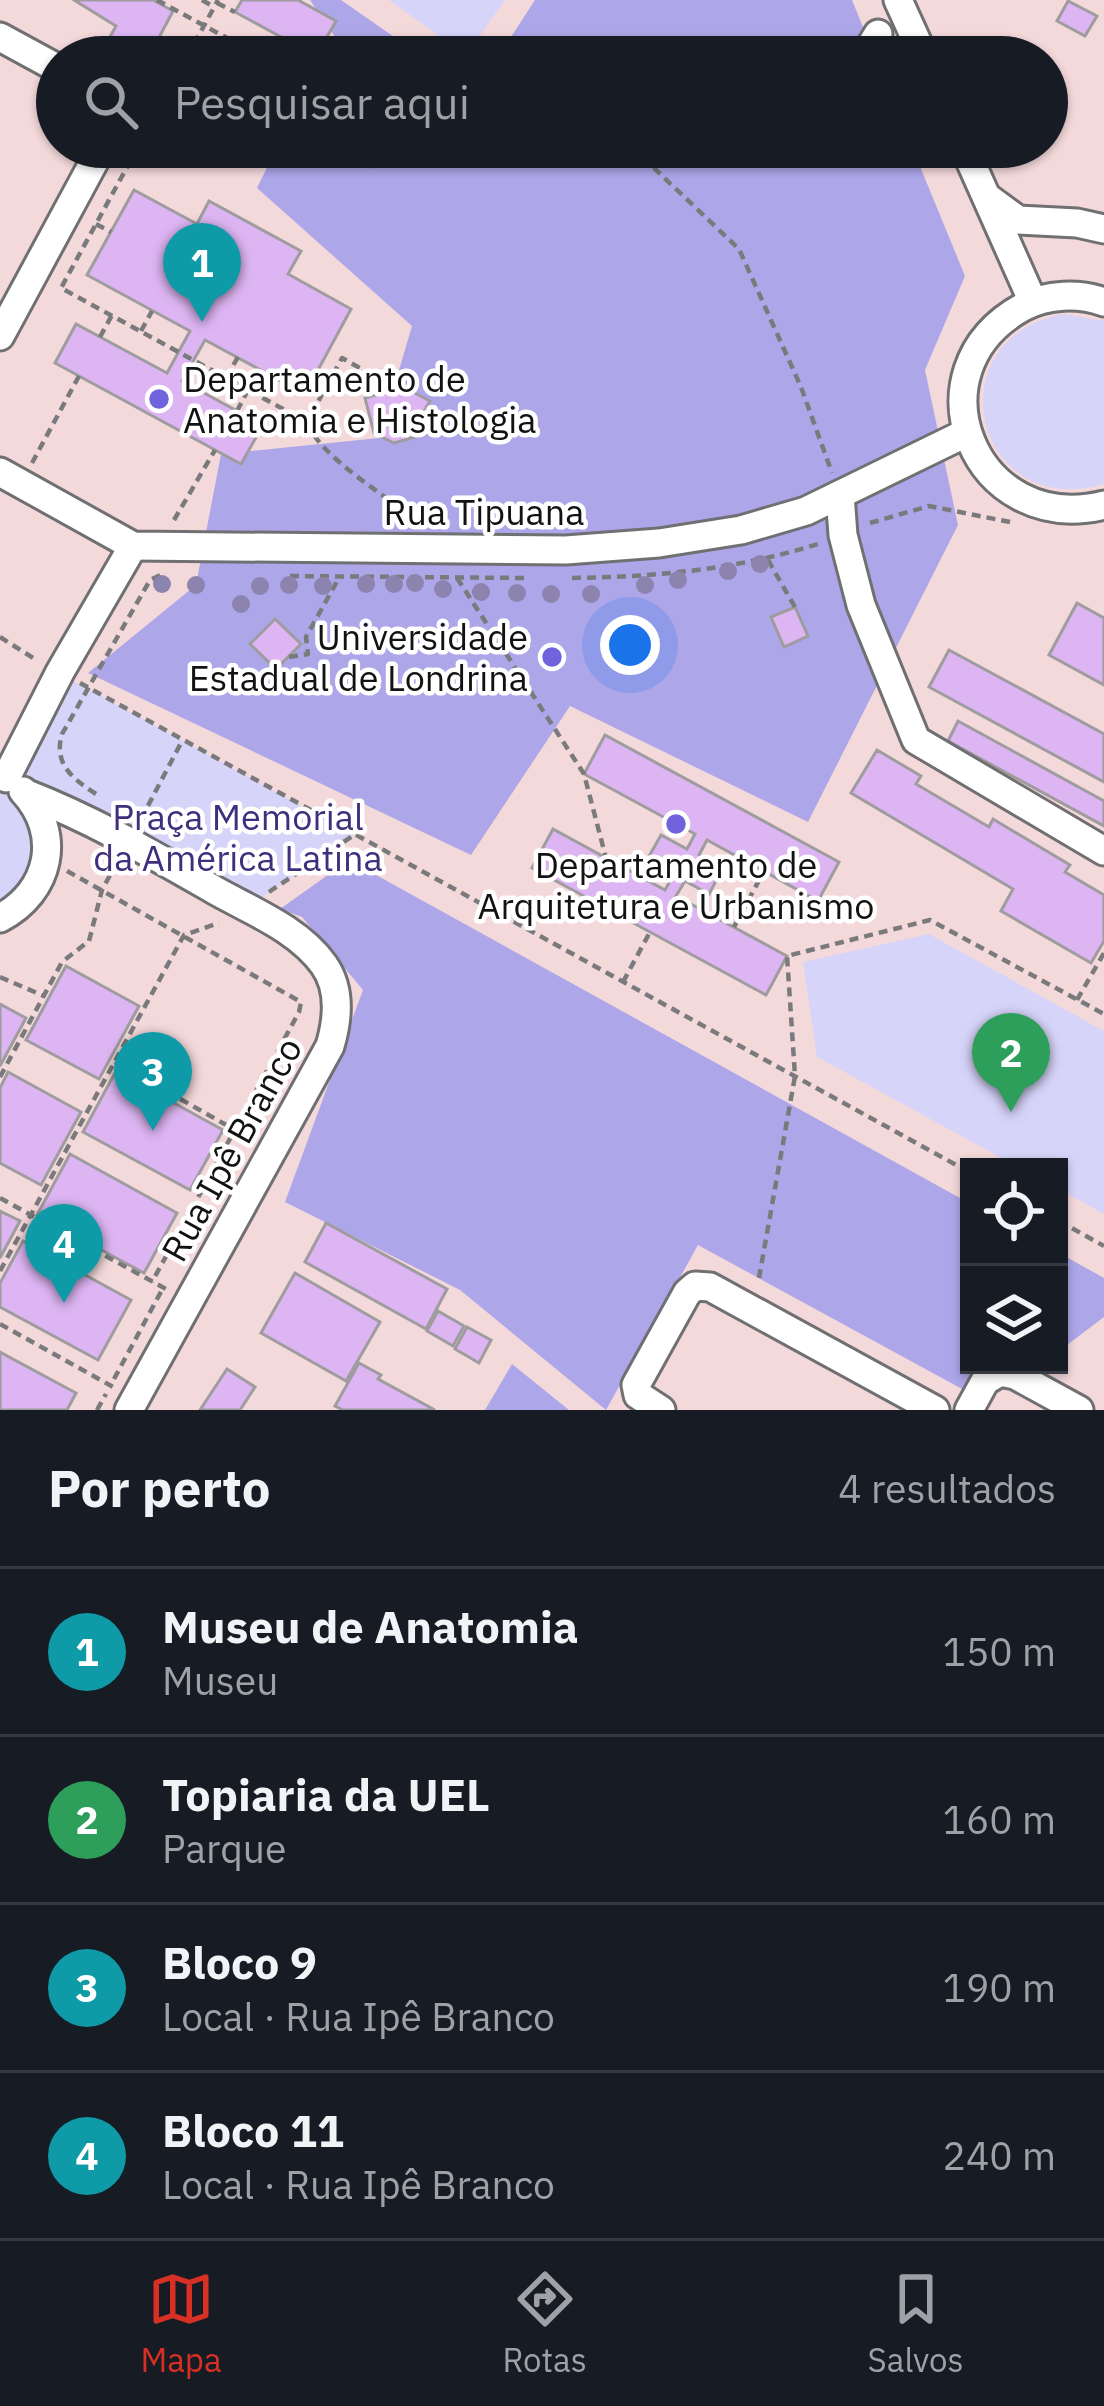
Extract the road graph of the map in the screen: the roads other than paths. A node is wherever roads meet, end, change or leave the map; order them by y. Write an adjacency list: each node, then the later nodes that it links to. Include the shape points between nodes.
1 (898, 0): 2 (street)
2 (914, 36)
3 (0, 37): 4 (street)
4 (36, 57)
5 (91, 168): 11 (street)
6 (973, 168): 7 (street)
7 (985, 195): 8 (street, via 1018,220); 9 (street)
8 (1104, 229)
9 (1033, 302): 10 (street); 12 (street, via 982,340 962,400)
10 (1104, 302)
11 (0, 335)
12 (966, 433): 14 (street, Rua Tipuana); 15 (street, via 982,466 1008,492 1042,508)
13 (17, 468): 16 (street, Rua Tipuana)
14 (840, 495): 16 (street, Rua Tipuana, via 741,530 566,550); 18 (street, via 861,605 908,752)
15 (1104, 505)
16 (133, 546): 17 (street, via 60,672)
17 (11, 783): 19 (street, via 41,815 48,841 35,890); 20 (street, Rua Ipê Branco, via 138,828 292,935 326,967 335,988 330,1046)
18 (1104, 851)
19 (0, 918)
20 (124, 1400)
21 (661, 1410): 22 (street, via 636,1385 687,1293 704,1286)
22 (935, 1410)
23 (969, 1410): 24 (street, via 1000,1372)
24 (1078, 1410)

